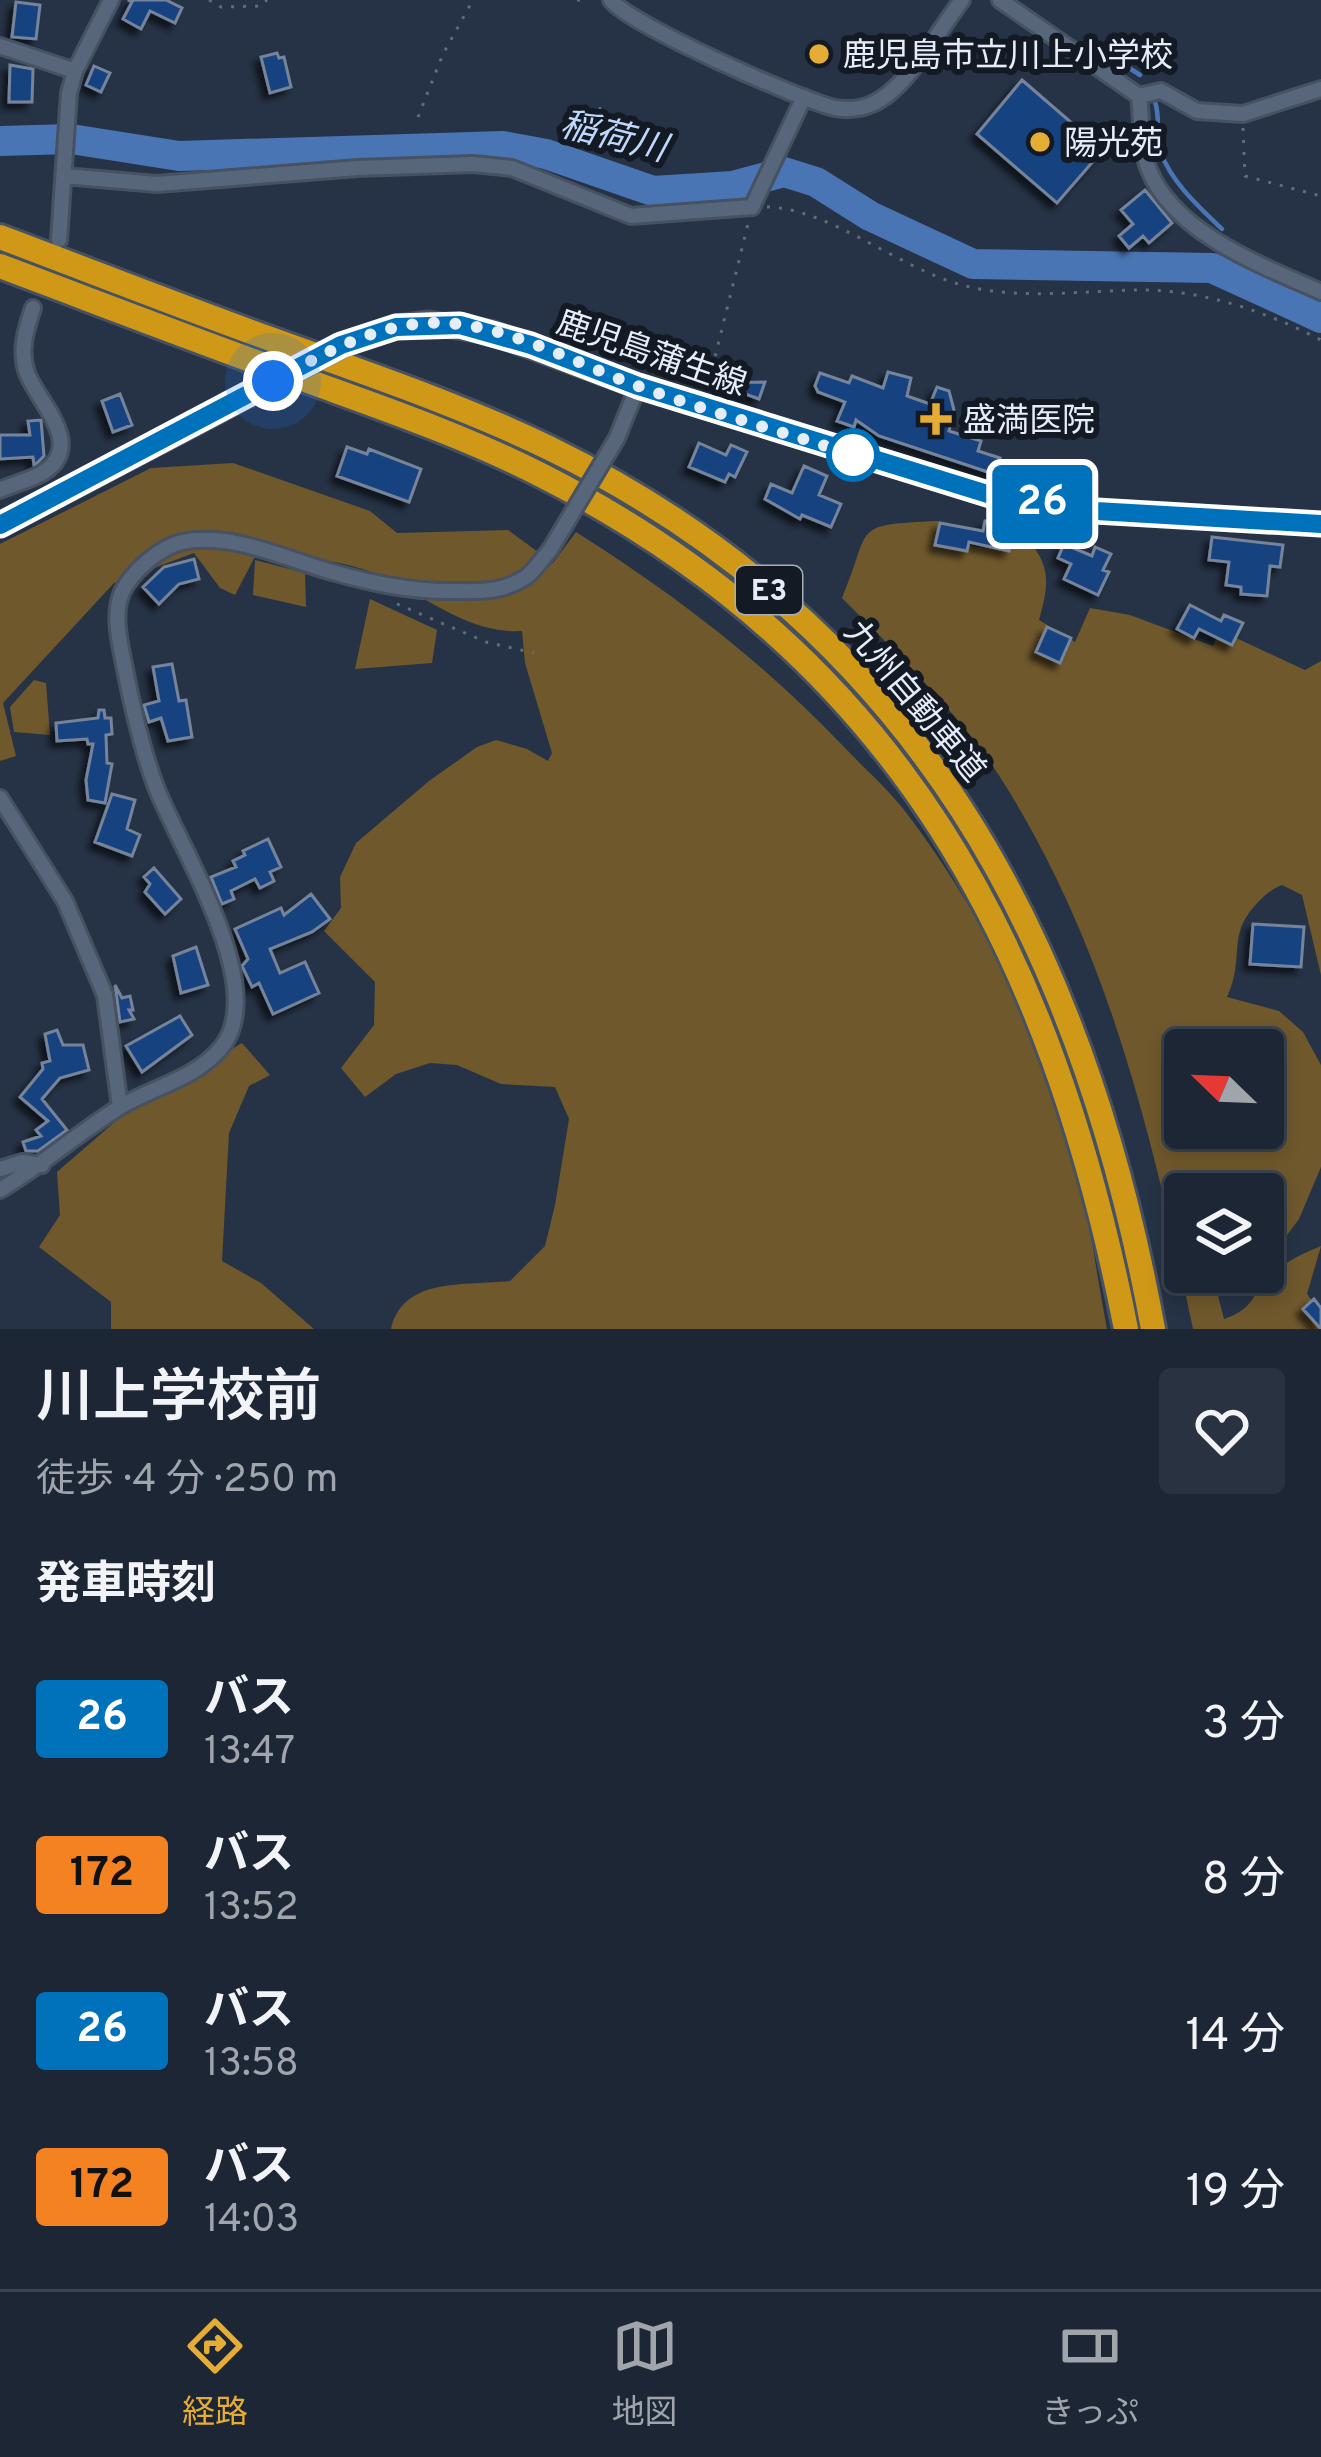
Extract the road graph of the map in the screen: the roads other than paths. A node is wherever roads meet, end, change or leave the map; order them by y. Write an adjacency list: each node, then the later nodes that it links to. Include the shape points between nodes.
1 (111, 0): 6 (street)
2 (611, 0): 9 (street, via 637,22)
3 (962, 0): 9 (street, via 895,89 873,104 849,110)
4 (1000, 0): 8 (street)
5 (0, 46): 6 (street)
6 (75, 71): 10 (street)
7 (1321, 89): 8 (street, via 1243,114 1197,111 1161,91)
8 (1139, 96): 14 (street, via 1149,172 1173,204 1210,238)
9 (803, 98): 10 (street, via 755,203 631,215 512,168 473,164 157,184)
10 (64, 176): 12 (street)
11 (0, 236): 26 (highway, 九州自動車道 / E3, via 548,448 674,518 816,631 934,766 1037,941 1091,1084)
12 (59, 240)
13 (0, 266): 25 (highway, 九州自動車道 / E3, via 536,472 657,541 783,639 900,767 982,894 1045,1029)
14 (1321, 292)
15 (33, 308): 17 (street, via 25,332 28,375 60,443 44,472)
16 (638, 386): 18 (main road, 鹿児島蒲生線, via 994,496 1096,511); 19 (main road, 鹿児島蒲生線, bridge, via 475,328 396,327 341,345); 21 (street, bridge, via 617,438 550,550 528,576 491,593 413,592 250,546 204,541 169,546 127,584 117,612 139,734 224,945 238,1000 220,1050)
17 (0, 490)
18 (1321, 524)
19 (0, 525)
20 (0, 798): 21 (street, via 65,901 105,995)
21 (120, 1107): 22 (street)
22 (42, 1165): 23 (street); 24 (street)
23 (0, 1169)
24 (0, 1190)
25 (1126, 1329)
26 (1153, 1329)

